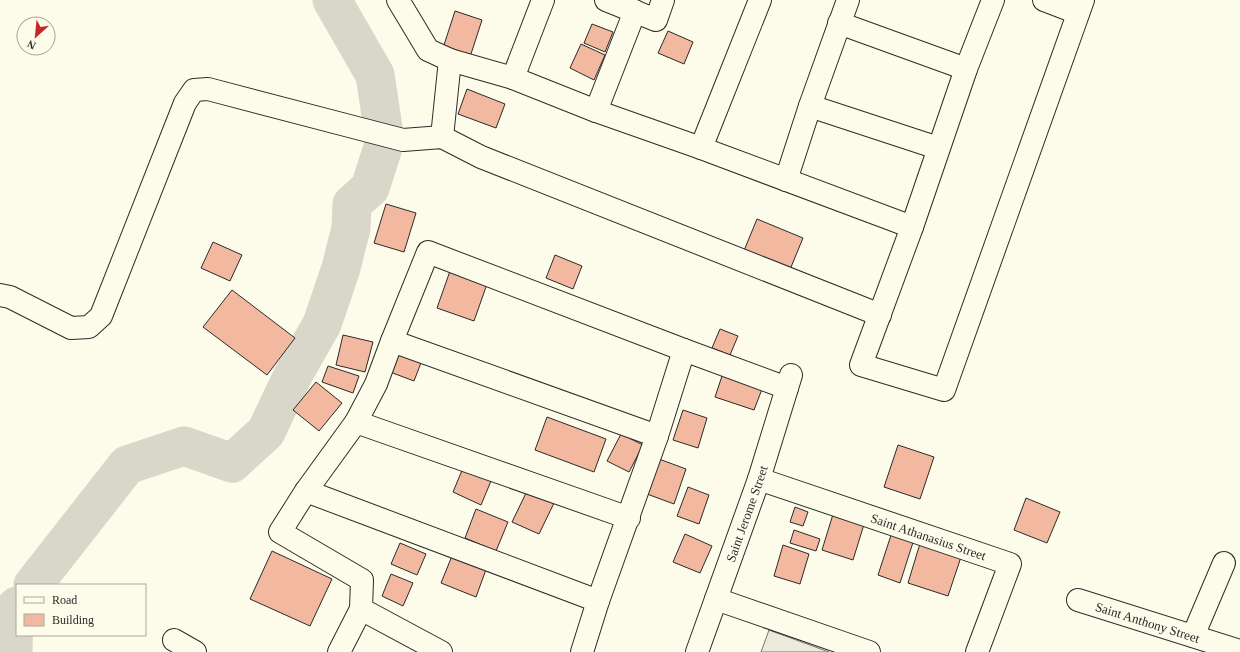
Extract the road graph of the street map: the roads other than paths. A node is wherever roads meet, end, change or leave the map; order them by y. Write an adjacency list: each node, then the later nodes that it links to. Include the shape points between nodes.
1 (398, 0): 12 (street, via 428,50)
2 (543, 0): 14 (street)
3 (606, 0): 10 (street)
4 (663, 0): 10 (street, via 656,20)
5 (760, 0): 18 (street)
6 (848, 0): 11 (street)
7 (993, 0): 13 (street)
8 (1044, 0): 9 (street)
9 (1081, 7): 23 (street, via 944,390 861,365)
10 (635, 11): 16 (street)
11 (839, 23): 13 (street); 15 (street)
12 (450, 60): 14 (street); 17 (street)
13 (966, 69): 19 (street)
14 (513, 78): 16 (street)
15 (810, 106): 19 (street); 20 (street)
16 (596, 111): 18 (street)
17 (442, 137): 22 (street, via 402,140 208,89 194,90 185,103 101,316 89,327 71,328); 23 (street, via 481,157)
18 (701, 148): 20 (street)
19 (938, 148): 21 (street)
20 (786, 180): 21 (street)
21 (912, 227): 23 (street)
22 (0, 295)
23 (880, 314)
24 (392, 340): 25 (street, via 428,252); 26 (street, via 376,384); 27 (street)
25 (684, 350): 27 (street); 28 (street, Saint Jerome Street, via 789,381)
26 (356, 422): 29 (street); 30 (street)
27 (657, 436): 30 (street)
28 (759, 479): 32 (street, Saint Jerome Street); 45 (street, Saint Athanasius Street, via 1010,564)
29 (306, 491): 34 (street); 35 (street, via 280,532 362,580)
30 (629, 518): 34 (street)
31 (1224, 563): 36 (street)
32 (716, 599): 43 (street, Saint Jerome Street); 44 (street)
33 (1078, 600): 36 (street, Saint Anthony Street)
34 (598, 601): 42 (street)
35 (361, 609): 40 (street); 41 (street)
36 (1193, 636): 38 (street, Saint Anthony Street)
37 (174, 640): 39 (street)
38 (1240, 651)
39 (195, 652)
40 (339, 652)
41 (441, 652)
42 (582, 652)
43 (697, 652)
44 (869, 652)
45 (977, 652)

